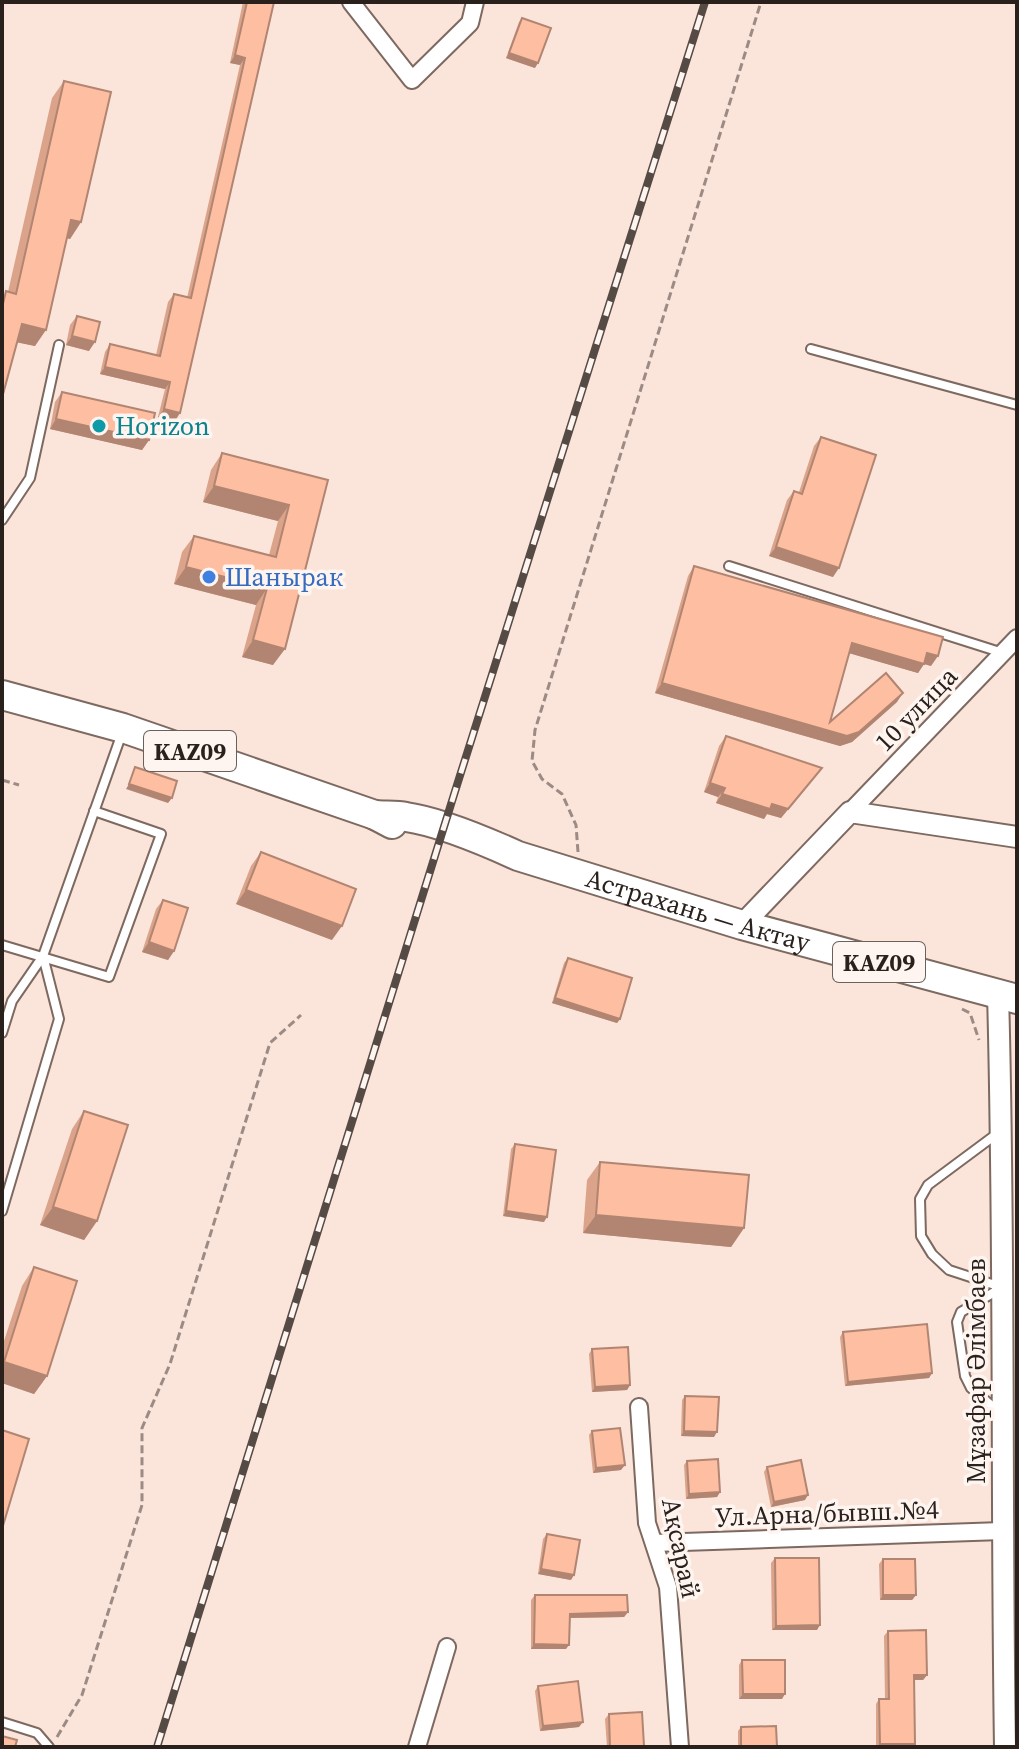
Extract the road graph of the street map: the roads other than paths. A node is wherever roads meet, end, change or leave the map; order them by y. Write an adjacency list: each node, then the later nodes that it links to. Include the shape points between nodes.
1 (351, 2): 2 (street, via 412,80 470,23)
2 (475, 2)
3 (59, 345): 6 (lane, via 30,478)
4 (811, 349): 5 (lane)
5 (1017, 405)
6 (2, 520)
7 (729, 566): 9 (lane)
8 (1017, 638): 9 (street, 10 улица)
9 (1003, 653): 13 (street, 10 улица)
10 (2, 695): 11 (highway, Астрахань — Актау / KAZ09)
11 (123, 728): 12 (lane); 15 (highway, Астрахань — Актау / KAZ09, via 375,815 443,844 518,856)
12 (94, 811): 17 (lane); 17 (lane, via 161,834 109,977)
13 (850, 812): 14 (street); 15 (street)
14 (1017, 837)
15 (742, 925): 18 (highway, Астрахань — Актау / KAZ09)
16 (2, 945): 17 (lane)
17 (43, 956): 19 (lane, via 12,1001); 21 (lane, via 59,1019)
18 (1008, 996): 20 (street, Мұзафар Әлімбаев)
19 (2, 1033)
20 (1002, 1130): 22 (street, Мұзафар Әлімбаев); 22 (lane, via 928,1185 920,1199 921,1236 932,1254 949,1270)
21 (2, 1211)
22 (1001, 1287): 24 (street, Мұзафар Әлімбаев); 24 (lane, via 961,1312 957,1322 965,1376)
23 (639, 1407): 26 (street, Ақсарай, via 647,1523)
24 (1002, 1416): 25 (street, Мұзафар Әлімбаев)
25 (1002, 1531): 26 (street, Ул.Арна/бывш.№4); 27 (street, Мұзафар Әлімбаев)
26 (654, 1543): 32 (street, Ақсарай, via 668,1587)
27 (1010, 1614): 33 (street, Мұзафар Әлімбаев)
28 (447, 1647): 31 (street)
29 (2, 1722): 30 (lane, via 37,1733)
30 (50, 1747)
31 (417, 1747)
32 (680, 1747)
33 (1005, 1747)

